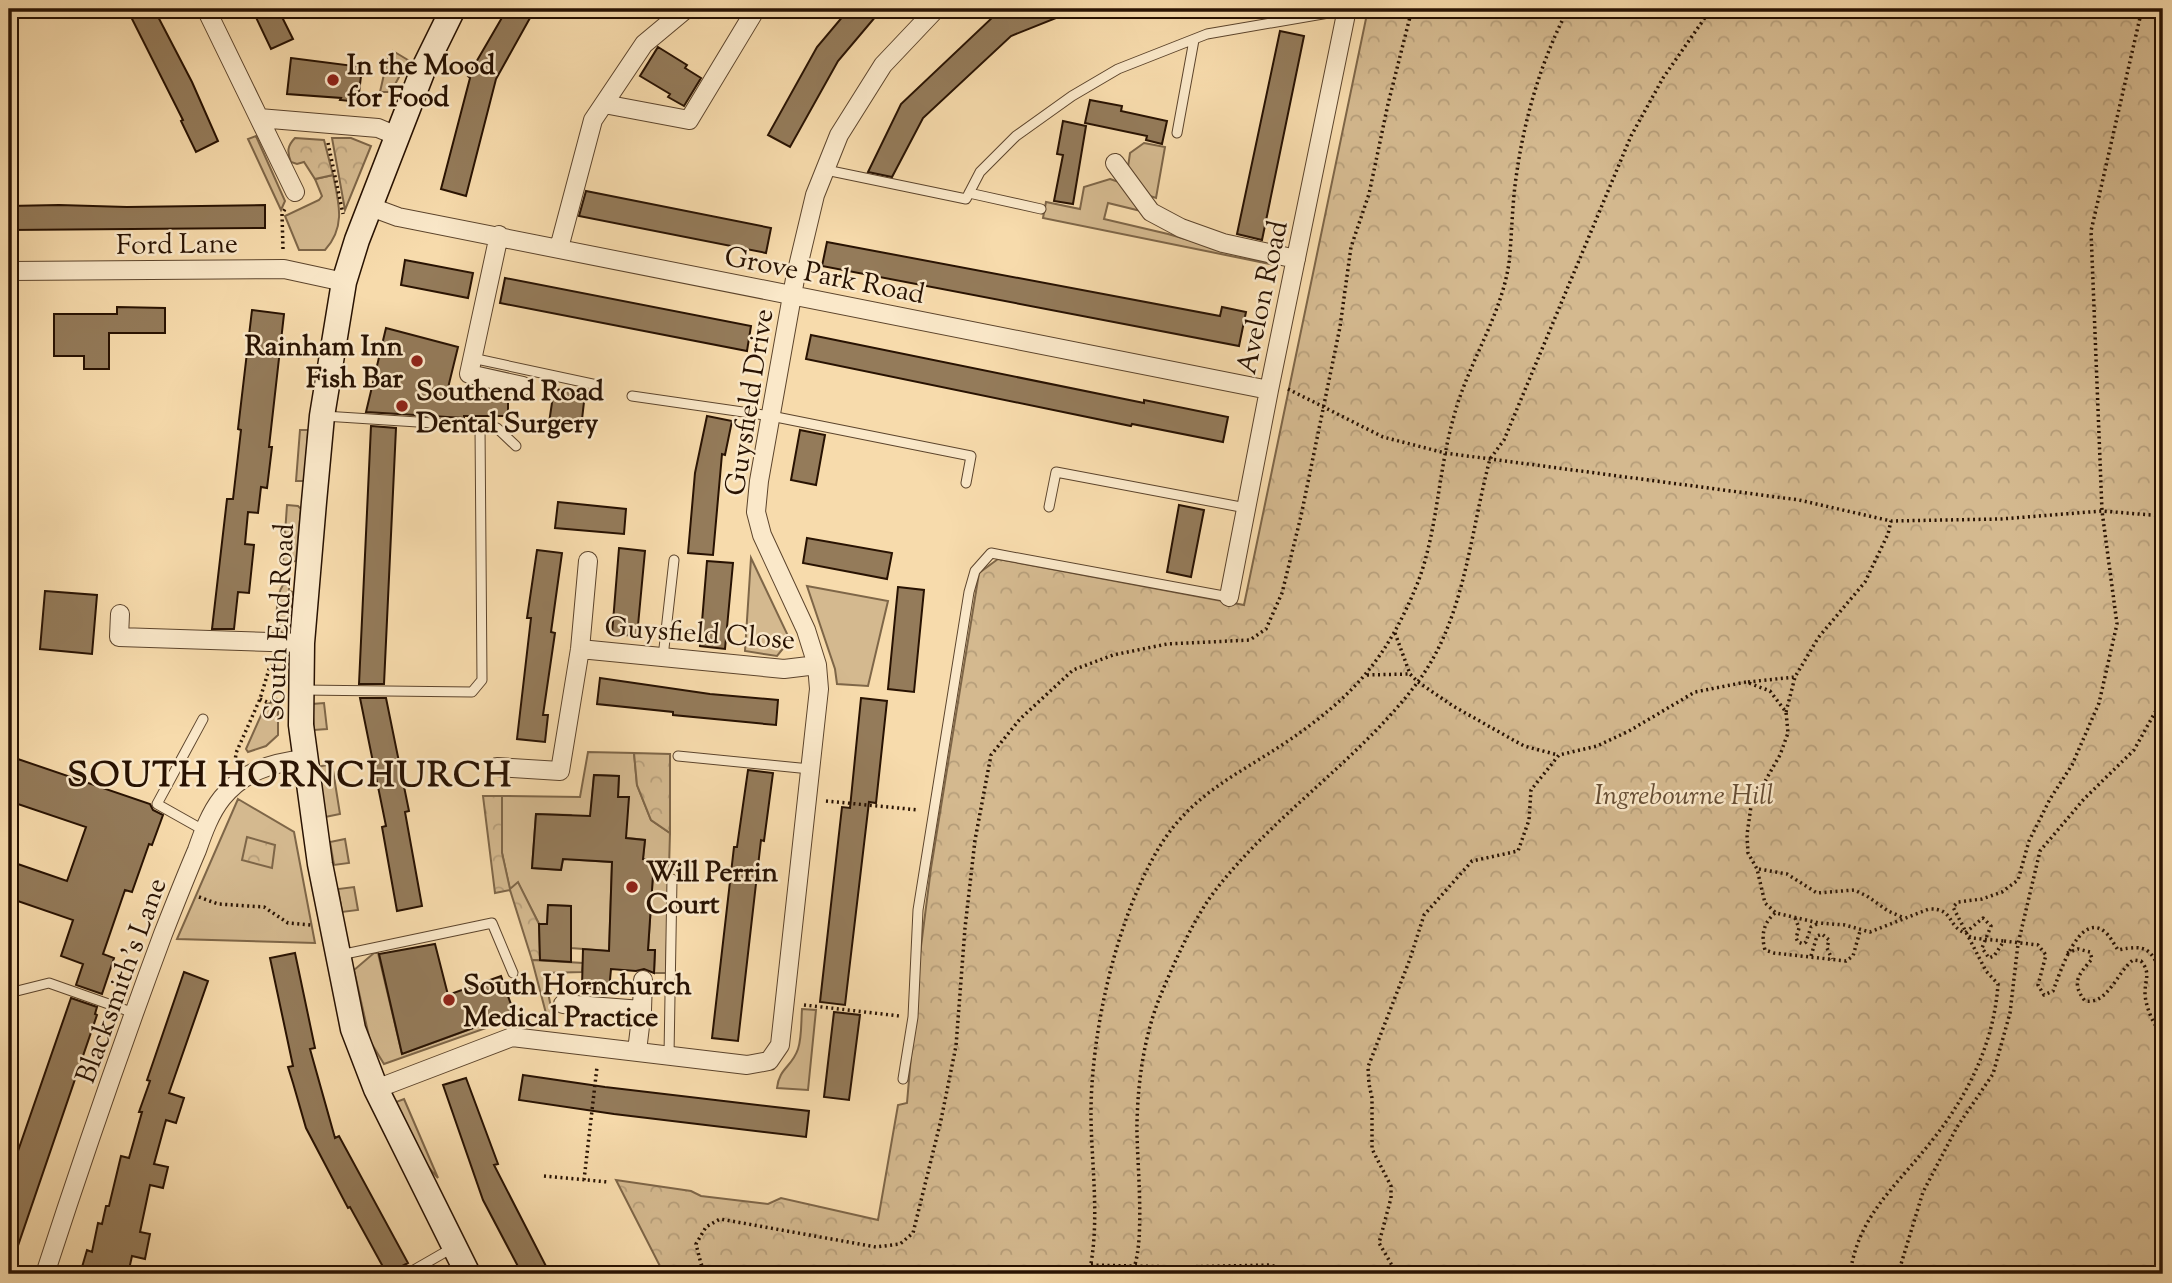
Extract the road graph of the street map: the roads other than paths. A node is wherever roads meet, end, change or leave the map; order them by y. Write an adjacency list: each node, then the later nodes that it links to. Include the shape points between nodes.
1 (206, 9): 9 (street)
2 (453, 9): 11 (street, South End Road, via 422,70)
3 (686, 9): 8 (street, via 644,44)
4 (756, 9): 8 (street, via 689,120)
5 (936, 9): 13 (street, Guysfield Drive, via 883,65 839,135)
6 (1346, 9): 7 (lane); 20 (street, Avelon Road)
7 (1194, 40): 10 (lane); 15 (lane, via 1118,69 1072,96 1016,135 980,172)
8 (604, 104): 19 (street, via 593,120)
9 (259, 118): 11 (street, via 378,128); 14 (street)
10 (1177, 134)
11 (397, 136): 16 (street, South End Road)
12 (1115, 163): 20 (street, via 1151,212 1181,228 1223,243)
13 (826, 170): 15 (lane, via 966,199); 23 (street, Guysfield Drive, via 815,195)
14 (295, 192)
15 (969, 193): 17 (lane)
16 (371, 207): 18 (street, Grove Park Road); 22 (street, South End Road)
17 (1041, 209)
18 (499, 235): 19 (street, Grove Park Road); 24 (street)
19 (559, 248): 23 (street, Grove Park Road)
20 (1296, 259): 27 (street, Avelon Road)
21 (9, 271): 22 (street, Ford Lane, via 284,269)
22 (344, 282): 29 (street, South End Road)
23 (792, 295): 27 (street, Grove Park Road); 30 (street, Guysfield Drive)
24 (472, 359): 25 (lane); 26 (street, via 469,374)
25 (597, 385)
26 (523, 386)
27 (1269, 390): 35 (street, Avelon Road)
28 (632, 396): 30 (lane)
29 (323, 416): 31 (lane); 40 (street, South End Road)
30 (771, 416): 33 (lane, via 971,456); 43 (street, Guysfield Drive, via 756,512)
31 (480, 426): 32 (lane, via 497,428); 44 (lane, via 482,680 472,691)
32 (516, 446)
33 (966, 483)
34 (1049, 507): 35 (lane, via 1056,472)
35 (1247, 509): 38 (street, Avelon Road)
36 (674, 559): 42 (lane)
37 (588, 561): 41 (street, Guysfield Close)
38 (1229, 597): 61 (lane, via 991,553 975,571 918,910 913,1017)
39 (120, 614): 40 (street, via 119,637)
40 (302, 643): 44 (street, South End Road)
41 (580, 649): 42 (street, Guysfield Close); 48 (street, Guysfield Close, via 560,771)
42 (663, 657): 43 (street, Guysfield Close, via 784,669)
43 (817, 665): 49 (street, Guysfield Drive)
44 (291, 694): 47 (street, South End Road)
45 (203, 719): 50 (lane, via 157,804)
46 (678, 756): 49 (lane)
47 (305, 759): 50 (street, Blacksmith's Lane, via 257,769 239,779 220,800); 52 (street, South End Road)
48 (497, 767)
49 (810, 769): 60 (street, Guysfield Drive, via 779,1045 768,1061 747,1065)
50 (205, 831): 58 (street, Blacksmith's Lane)
51 (672, 879): 60 (lane)
52 (338, 955): 53 (lane, via 492,923); 62 (street, South End Road, via 353,1028)
53 (513, 973)
54 (643, 980): 57 (street)
55 (9, 993): 58 (lane, via 49,983)
56 (563, 1004): 57 (street)
57 (642, 1010): 59 (street)
58 (134, 1013): 64 (street, Blacksmith's Lane)
59 (637, 1051): 60 (street, Guysfield Drive); 62 (street, Guysfield Drive, via 512,1037)
60 (669, 1055)
61 (903, 1079)
62 (376, 1089): 63 (street, South End Road)
63 (455, 1247): 65 (lane); 66 (street, South End Road)
64 (45, 1274)
65 (407, 1274)
66 (468, 1274)

